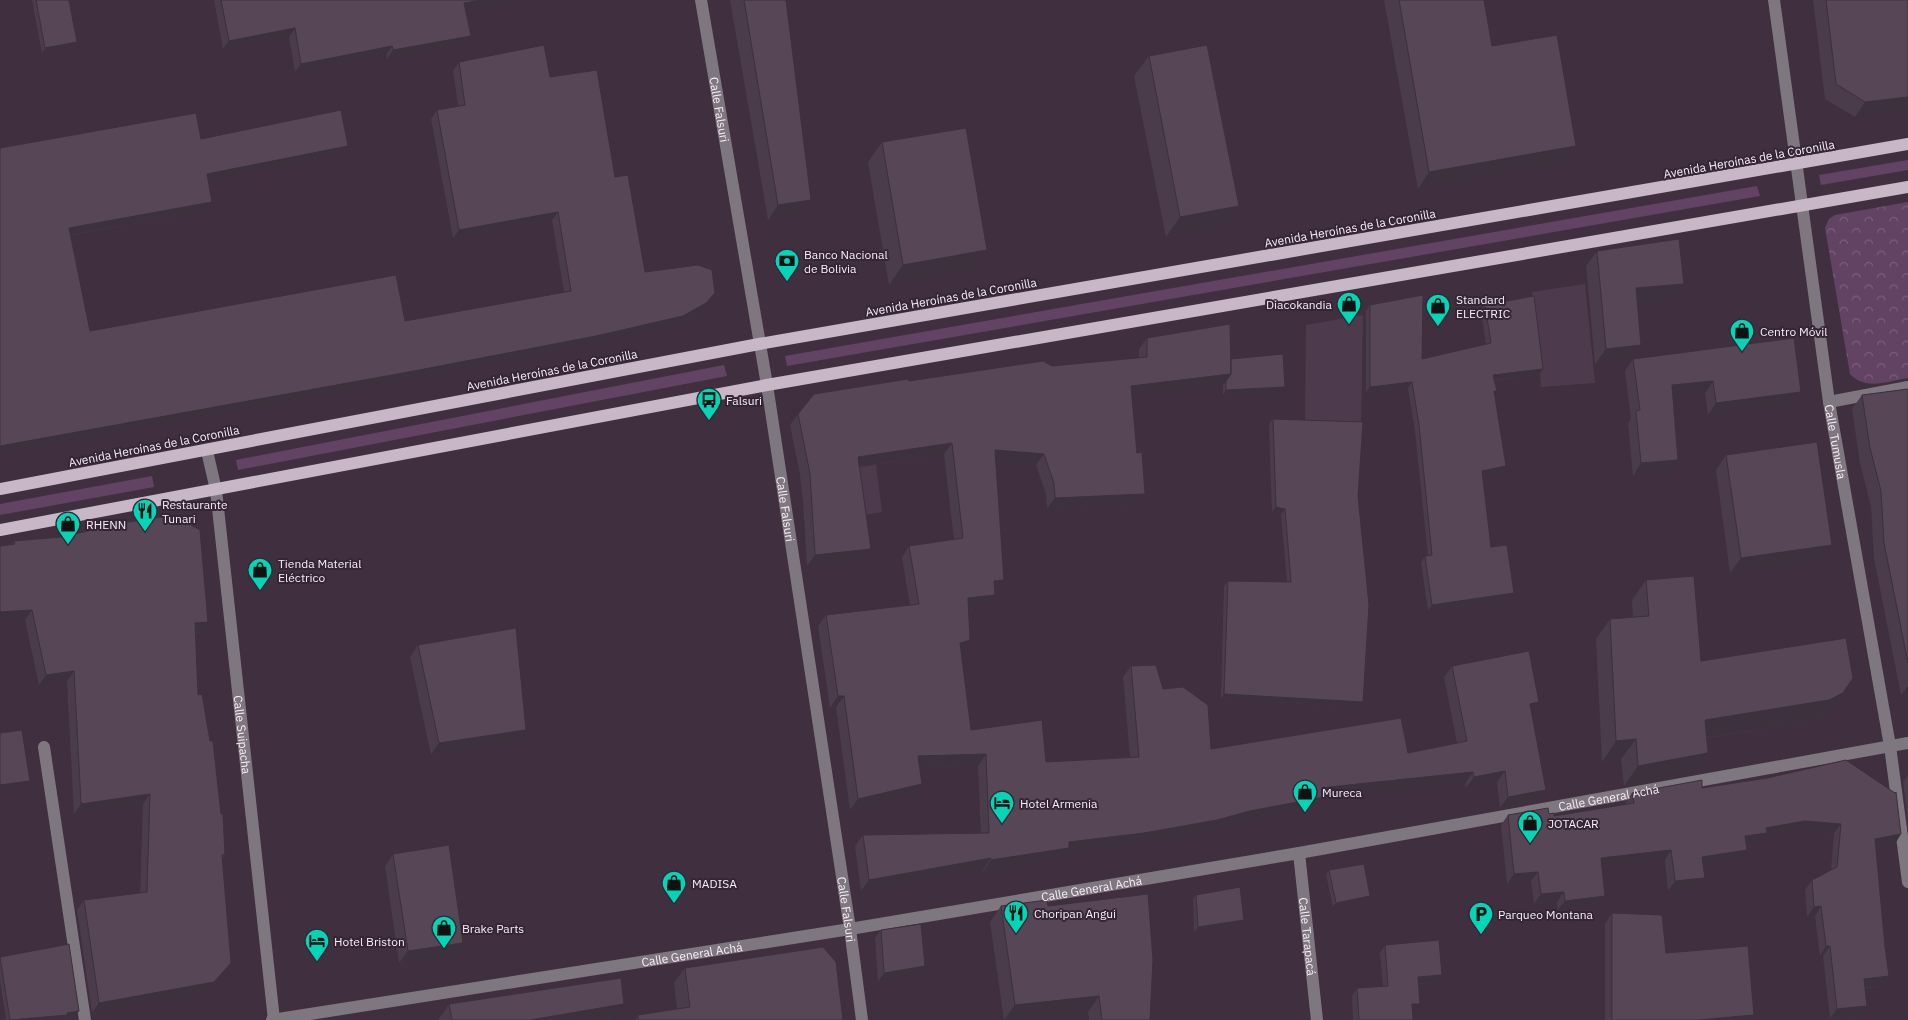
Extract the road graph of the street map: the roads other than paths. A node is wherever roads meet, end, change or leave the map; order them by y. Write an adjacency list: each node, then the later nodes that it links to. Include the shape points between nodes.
1 (701, 0): 7 (street, Calle Falsuri)
2 (1774, 0): 4 (street, Calle Tumusla)
3 (1908, 144): 4 (main road, Avenida Heroínas de la Coronilla)
4 (1796, 164): 6 (street, Calle Tumusla); 7 (main road, Avenida Heroínas de la Coronilla)
5 (1908, 187): 6 (main road)
6 (1801, 206): 8 (main road); 10 (street, Calle Tumusla)
7 (759, 344): 8 (street, Calle Falsuri); 11 (main road, Avenida Heroínas de la Coronilla)
8 (767, 385): 13 (main road); 20 (street, Calle Falsuri)
9 (1908, 387): 10 (street)
10 (1829, 402): 16 (street, Calle Tumusla)
11 (208, 451): 12 (main road, Avenida Heroínas de la Coronilla); 13 (street, Calle Suipacha)
12 (0, 489)
13 (216, 490): 14 (main road); 22 (street, Calle Suipacha)
14 (0, 530)
15 (1908, 743): 16 (street, Calle General Achá)
16 (1890, 746): 18 (street, Calle General Achá); 19 (street, Calle Tumusla)
17 (44, 747): 21 (street)
18 (1300, 853): 20 (street, Calle General Achá); 24 (street, Calle Tarapacá)
19 (1908, 882)
20 (850, 929): 22 (street, Calle General Achá); 23 (street, Calle Falsuri)
21 (85, 1020)
22 (273, 1020)
23 (862, 1020)
24 (1317, 1020)

